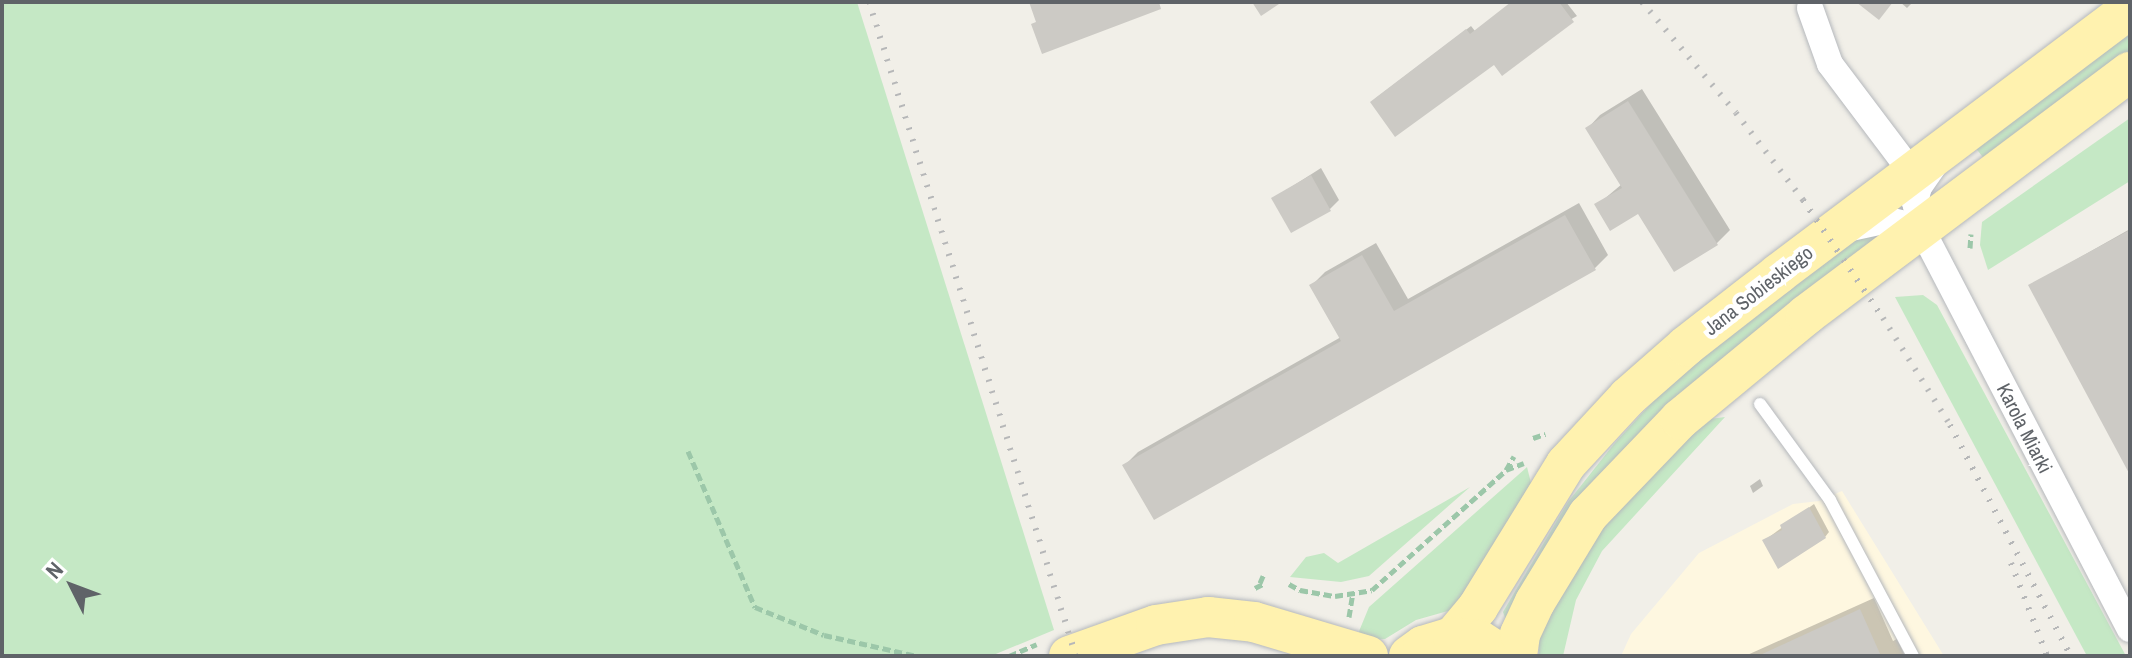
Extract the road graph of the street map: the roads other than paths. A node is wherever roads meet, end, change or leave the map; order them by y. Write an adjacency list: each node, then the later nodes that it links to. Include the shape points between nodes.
1 (1808, 5): 5 (street, via 1830,64)
2 (2130, 9): 4 (main road, Jana Sobieskiego)
3 (2130, 72): 6 (main road)
4 (1959, 138): 5 (main road, Jana Sobieskiego); 6 (street, Karola Miarki, via 1919,187 1915,202)
5 (1912, 173): 7 (main road, Jana Sobieskiego)
6 (1921, 228): 7 (street, via 1875,220); 9 (street, Karola Miarki); 15 (main road, via 1733,372 1624,474 1588,515 1549,578 1520,634)
7 (1815, 245): 10 (main road, Jana Sobieskiego, via 1628,397 1566,464 1478,607)
8 (1760, 404): 16 (lane, via 1830,500)
9 (2130, 629)
10 (1453, 637): 13 (main road); 14 (main road, via 1479,640)
11 (1069, 656): 12 (main road, via 1156,625 1208,617 1254,622)
12 (1368, 656)
13 (1407, 656)
14 (1504, 656)
15 (1517, 656)
16 (1913, 656)

